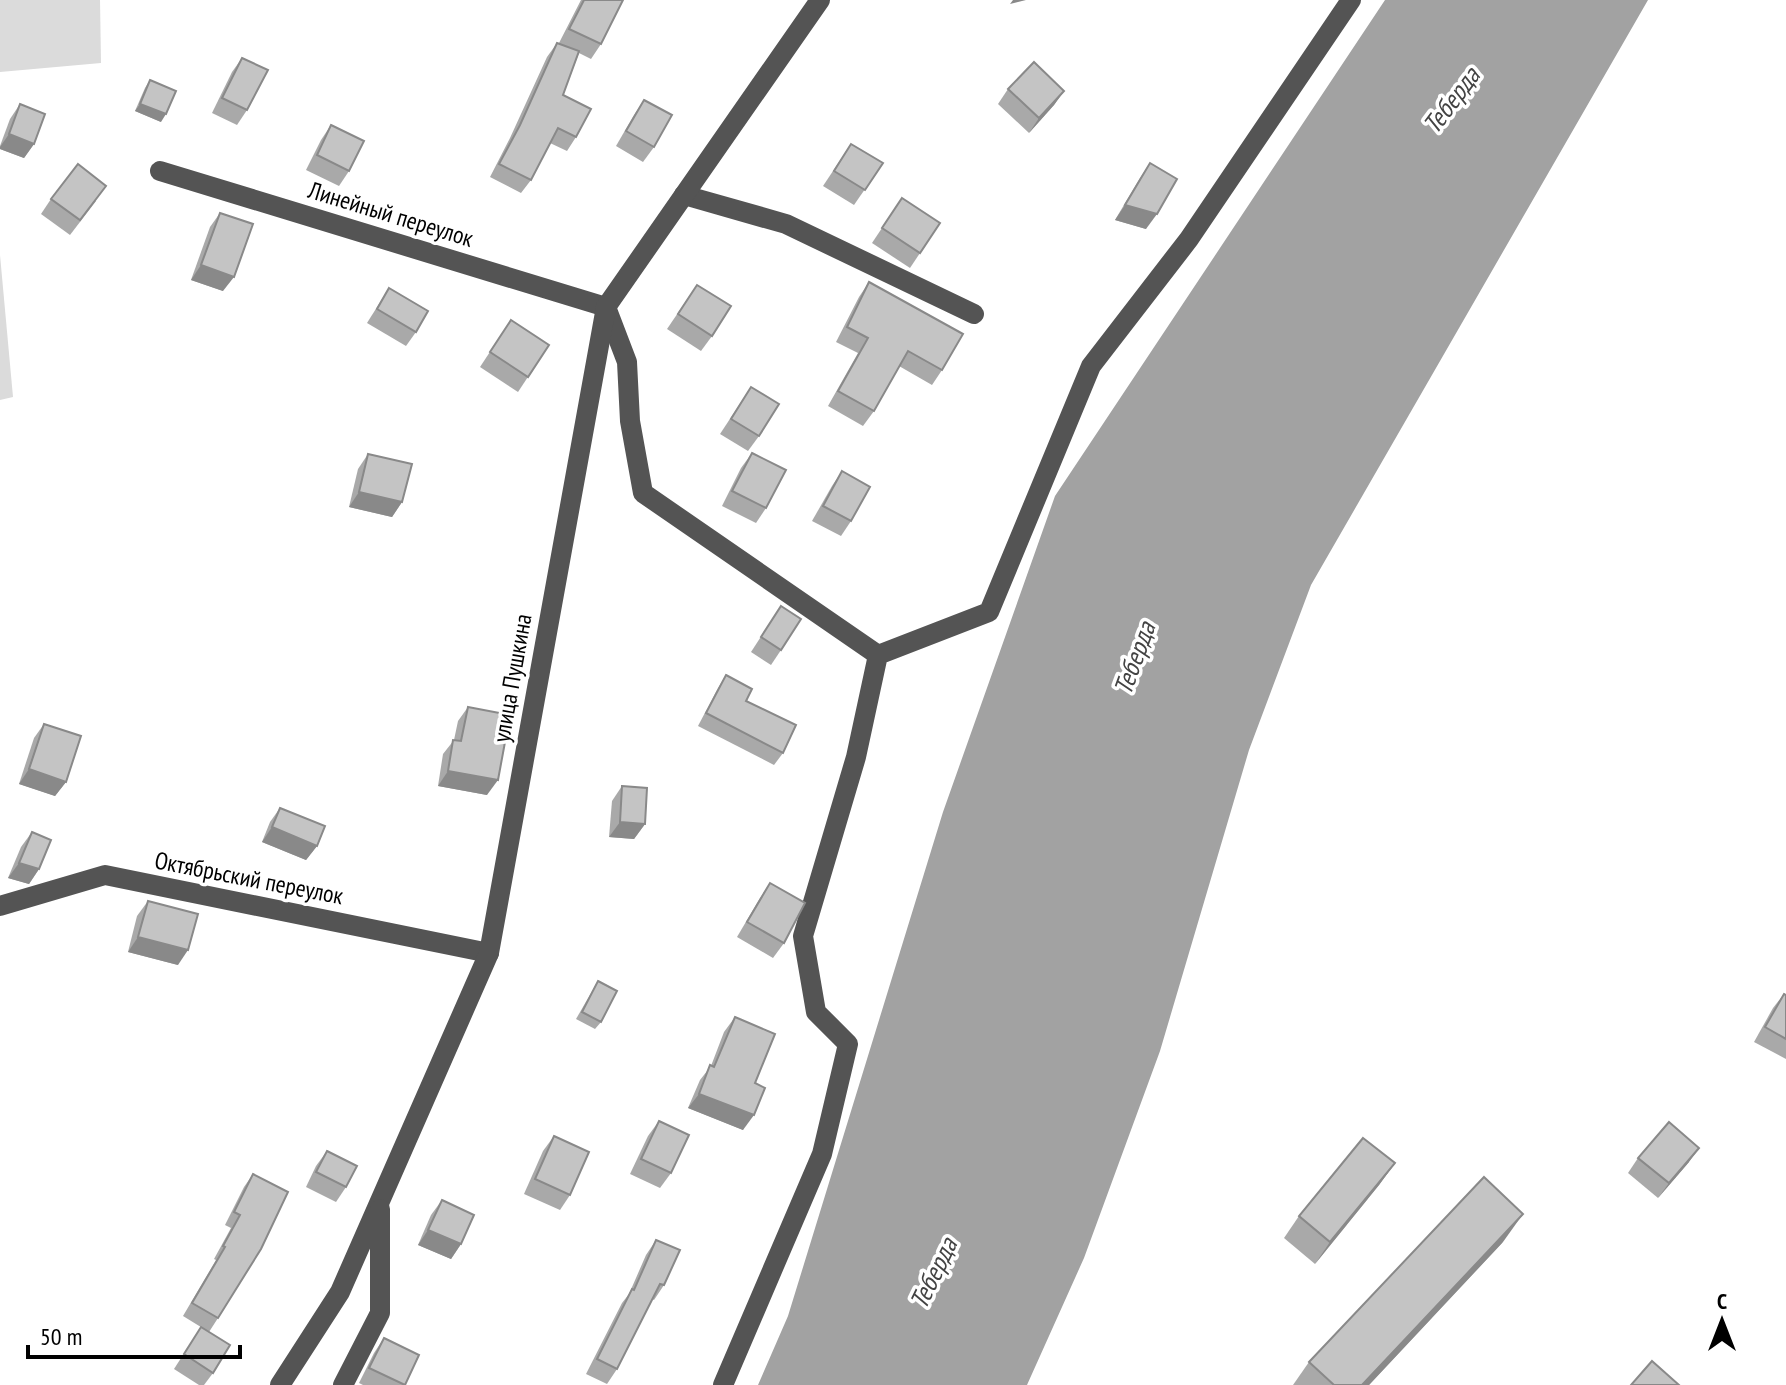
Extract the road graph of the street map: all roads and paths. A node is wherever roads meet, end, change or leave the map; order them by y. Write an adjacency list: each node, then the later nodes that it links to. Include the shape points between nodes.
1 (820, 0): 4 (street, улица Пушкина)
2 (1351, 0): 7 (street, via 1189,239 1091,366 989,612)
3 (160, 171): 5 (street, Линейный переулок)
4 (684, 195): 5 (street, улица Пушкина); 6 (street, via 786,224)
5 (606, 307): 7 (street, via 627,362 630,421 643,493); 9 (street, улица Пушкина)
6 (974, 314)
7 (878, 655): 13 (street, via 856,757 803,936 816,1012 848,1044 822,1154)
8 (0, 906): 9 (street, Октябрьский переулок, via 105,875)
9 (489, 953): 10 (street, улица Пушкина)
10 (380, 1201): 11 (street, улица Пушкина, via 340,1292); 12 (street, via 380,1313)
11 (280, 1385)
12 (343, 1385)
13 (723, 1385)

